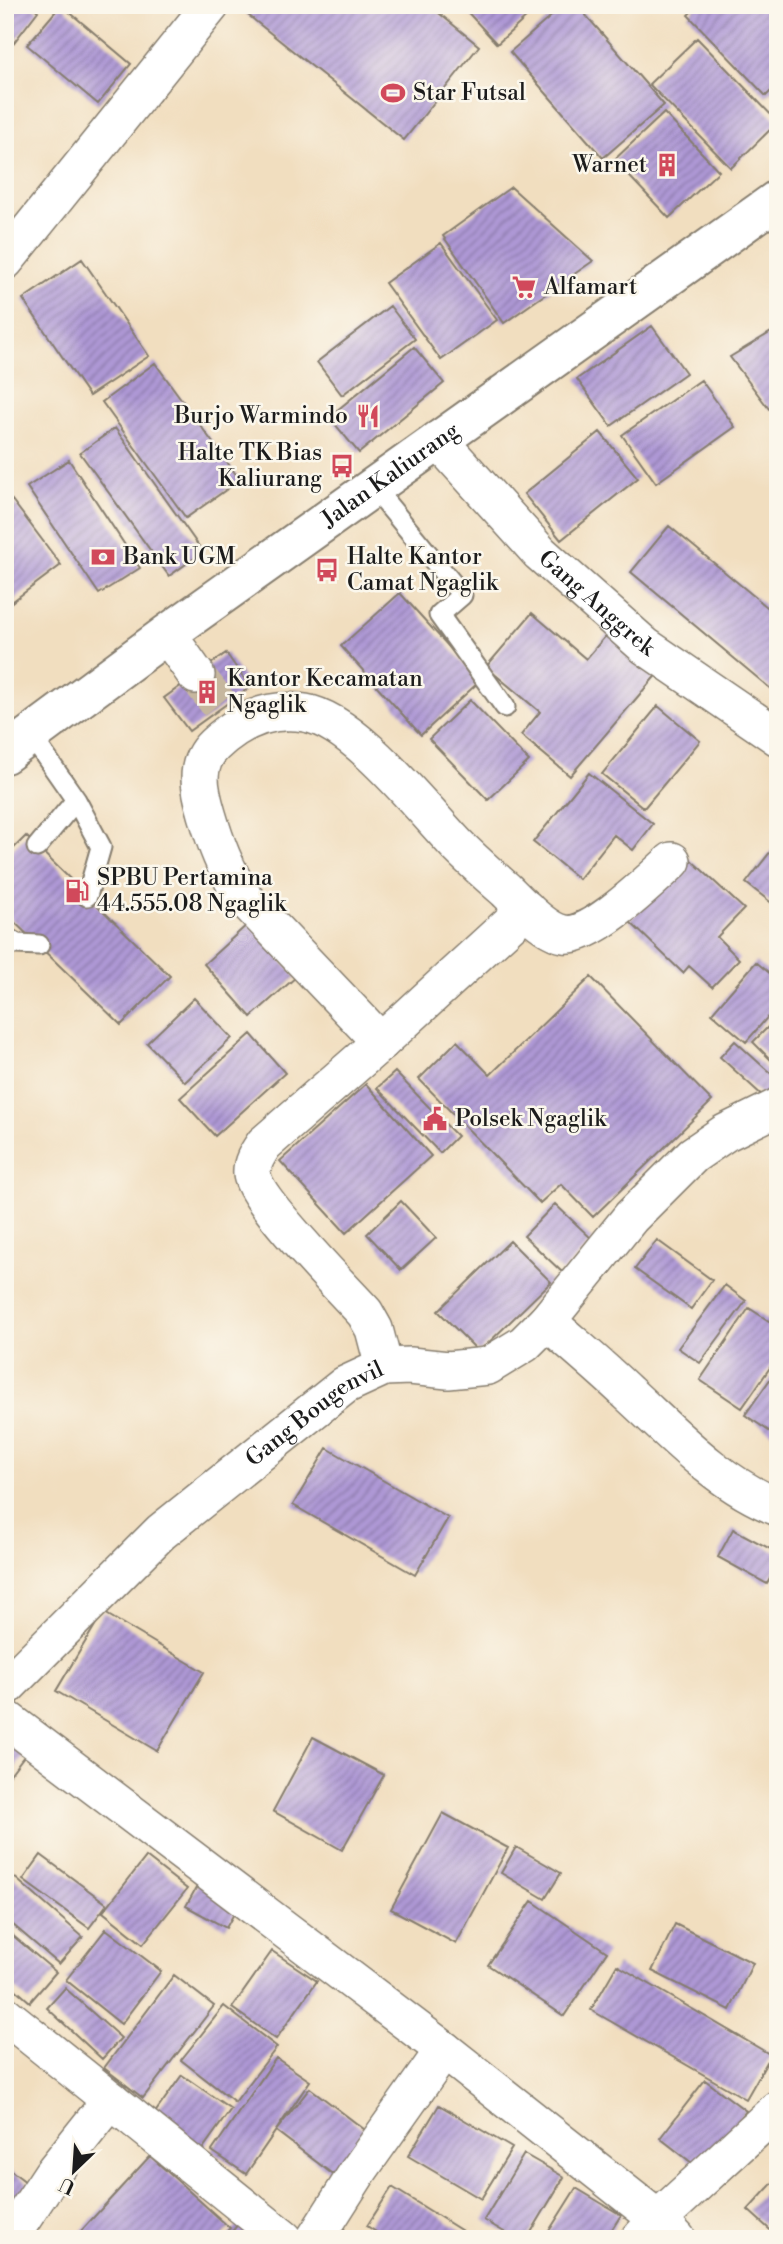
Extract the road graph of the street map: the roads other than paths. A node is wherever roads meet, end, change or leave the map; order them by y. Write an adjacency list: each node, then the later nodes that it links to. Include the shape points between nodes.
1 (211, 5): 3 (street)
2 (778, 199): 4 (main road, Jalan Kaliurang)
3 (5, 261)
4 (438, 440): 5 (main road, Jalan Kaliurang); 9 (street, Gang Anggrek, via 540,553 645,646)
5 (373, 487): 6 (main road, Jalan Kaliurang); 8 (lane, via 462,595 439,615)
6 (167, 634): 7 (street); 10 (main road, Jalan Kaliurang)
7 (196, 675)
8 (505, 707)
9 (778, 737)
10 (13, 747): 11 (lane)
11 (76, 800): 12 (lane); 14 (lane, via 101,847)
12 (37, 847)
13 (672, 861): 15 (street, via 620,906 579,933 551,930)
14 (87, 896)
15 (526, 909): 18 (street); 18 (street, via 366,749 333,725 306,713 228,718 207,751 198,779 225,869 242,896)
16 (5, 937): 17 (lane, via 17,944)
17 (39, 945)
18 (381, 1042): 21 (street, via 264,1144 252,1174 282,1221 365,1313)
19 (778, 1107): 20 (street, Gang Bougenvil, via 693,1155 631,1217)
20 (547, 1321): 21 (street, Gang Bougenvil, via 524,1343 488,1366 448,1370); 22 (street, via 698,1458 754,1497)
21 (384, 1367): 23 (street, Gang Bougenvil, via 345,1385 161,1532)
22 (778, 1507)
23 (5, 1688)
24 (5, 1718): 26 (street)
25 (9, 2027): 27 (street)
26 (443, 2049): 29 (street); 32 (street)
27 (111, 2100): 30 (street, via 52,2174); 31 (street)
28 (778, 2109): 29 (street)
29 (658, 2232)
30 (9, 2239)
31 (284, 2239)
32 (315, 2239)

